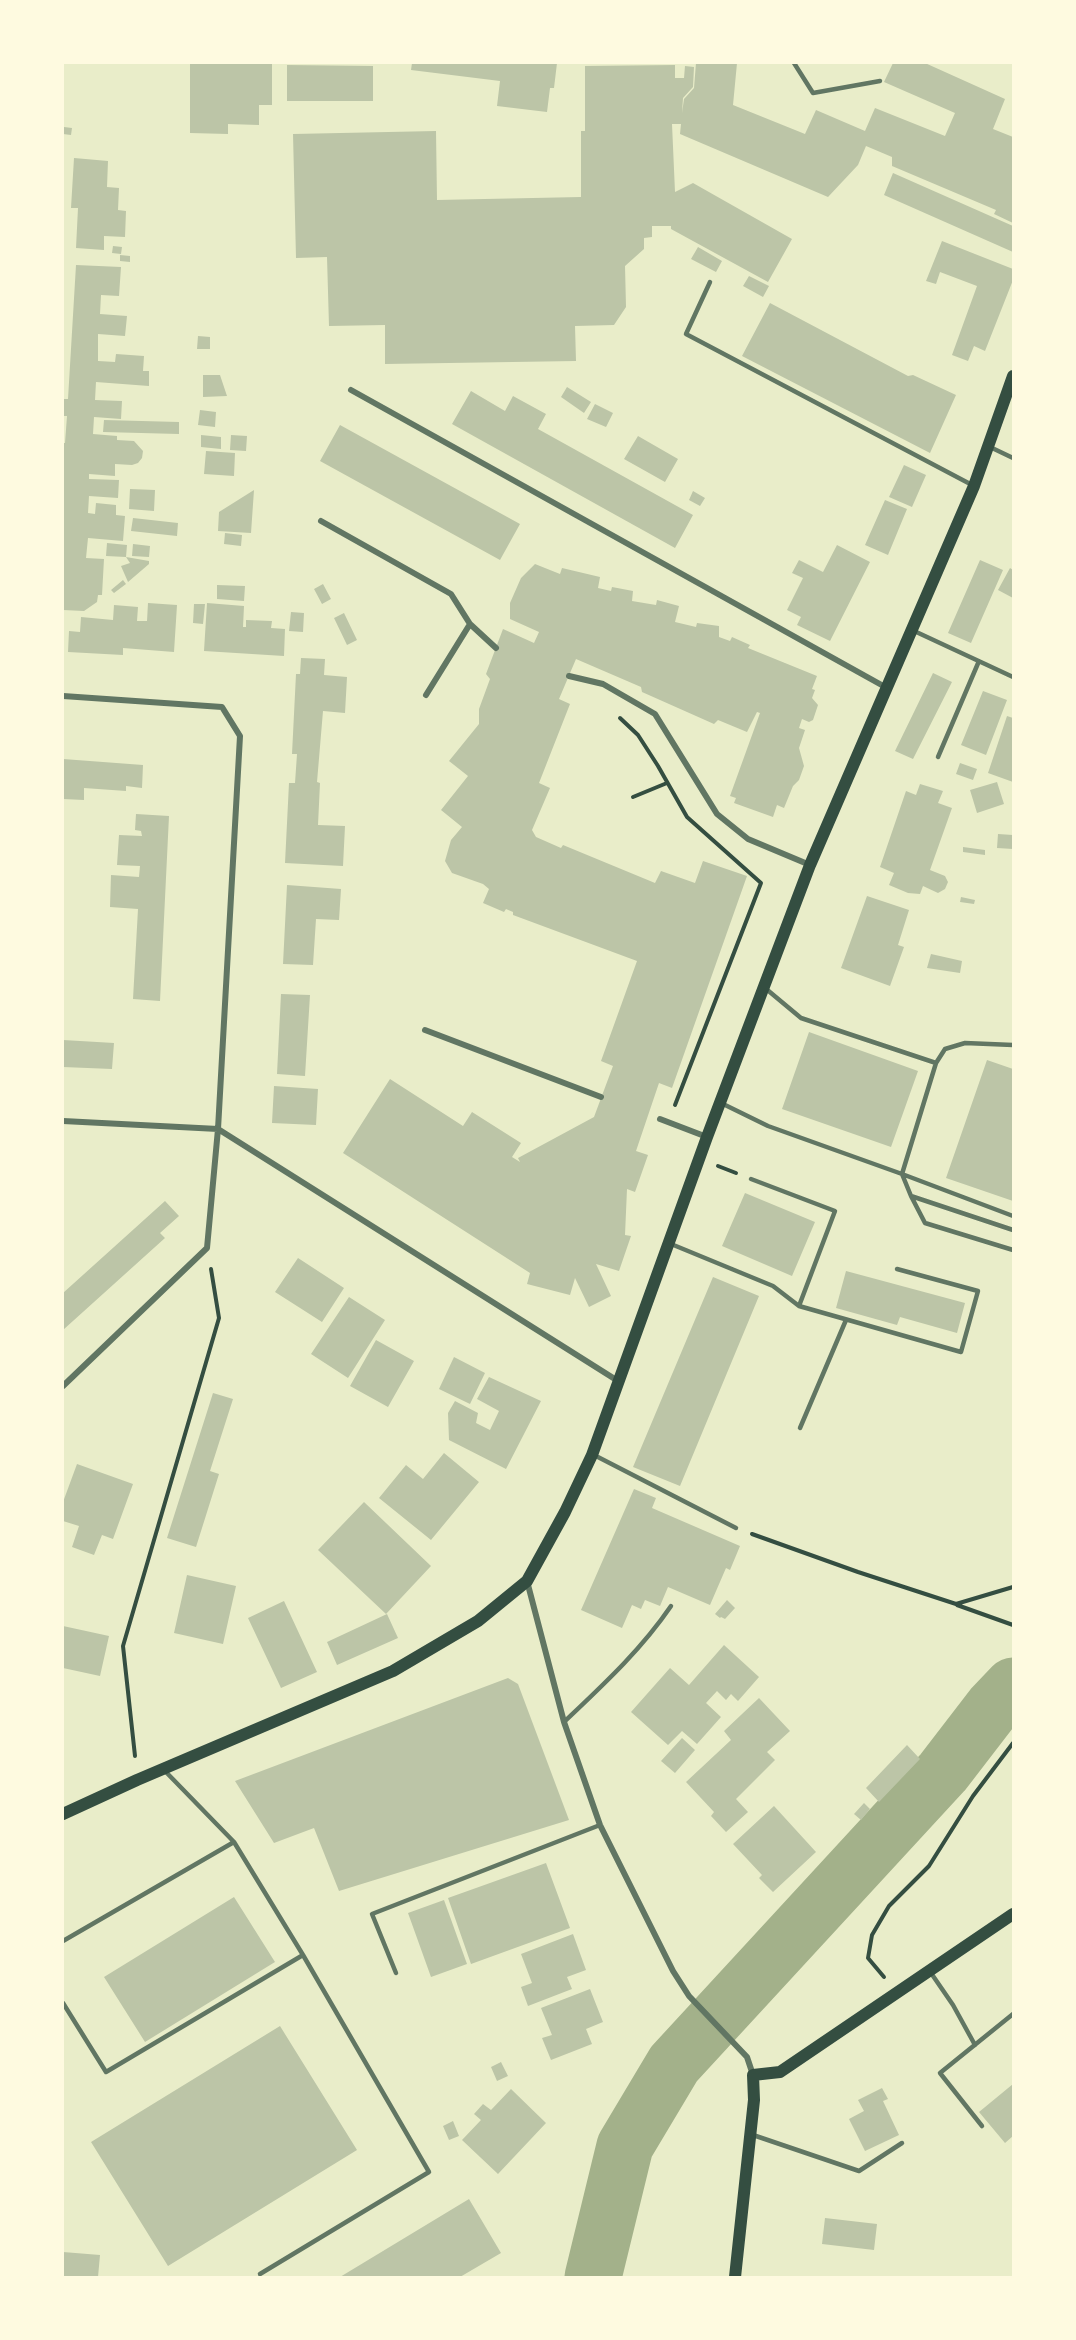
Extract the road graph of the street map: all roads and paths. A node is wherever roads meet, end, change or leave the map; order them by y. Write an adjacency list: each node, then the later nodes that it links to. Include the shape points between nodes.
1 (795, 63): 2 (lane, via 813,93)
2 (879, 81)
3 (710, 282): 9 (lane, via 686,334)
4 (1013, 376): 6 (main road)
5 (351, 390): 17 (street)
6 (1009, 402): 7 (main road)
7 (988, 446): 8 (lane); 9 (main road)
8 (1013, 458)
9 (974, 486): 12 (main road)
10 (321, 521): 11 (street, via 451,594)
11 (471, 624): 13 (street); 18 (street)
12 (912, 630): 14 (lane); 17 (main road)
13 (496, 648)
14 (979, 661): 16 (lane); 21 (lane)
15 (569, 676): 24 (street, via 603,684 655,714 717,814 748,840)
16 (1013, 677)
17 (887, 688): 24 (main road)
18 (426, 695)
19 (63, 696): 34 (street, via 222,707 240,736)
20 (616, 714): 22 (path, via 638,735)
21 (938, 757)
22 (667, 783): 23 (path); 33 (path, via 687,817 761,883)
23 (633, 796)
24 (810, 865): 25 (main road)
25 (763, 986): 28 (lane, via 801,1018); 30 (main road)
26 (425, 1030): 29 (street)
27 (1013, 1046): 28 (lane, via 965,1043 945,1049)
28 (936, 1063): 37 (lane)
29 (601, 1097)
30 (720, 1102): 35 (main road); 37 (lane, via 768,1126)
31 (660, 1119): 33 (street)
32 (63, 1121): 34 (street)
33 (669, 1122): 35 (street)
34 (218, 1129): 43 (street); 48 (street)
35 (707, 1137): 36 (main road)
36 (699, 1158): 38 (path); 42 (main road)
37 (902, 1174): 39 (lane); 40 (lane)
38 (751, 1179): 46 (lane, via 835,1210)
39 (911, 1196): 41 (lane); 44 (lane, via 925,1223)
40 (1013, 1216)
41 (1013, 1230)
42 (669, 1243): 46 (lane, via 773,1286); 48 (main road)
43 (207, 1248): 49 (street); 61 (path, via 219,1318 123,1646)
44 (1013, 1250)
45 (897, 1269): 47 (lane, via 978,1291 961,1352)
46 (799, 1306): 47 (lane)
47 (846, 1320): 50 (lane)
48 (618, 1381): 51 (main road)
49 (63, 1386)
50 (800, 1428)
51 (592, 1455): 52 (lane); 53 (main road)
52 (736, 1528): 55 (path)
53 (526, 1581): 58 (street); 60 (main road, via 478,1621 393,1671)
54 (1013, 1587): 55 (path)
55 (956, 1604): 57 (path)
56 (671, 1606): 58 (lane, via 622,1668)
57 (1013, 1624)
58 (564, 1722): 63 (street)
59 (1013, 1743): 70 (path, via 929,1866 890,1906 872,1935 868,1958)
60 (164, 1770): 61 (main road); 64 (lane)
61 (137, 1780): 62 (main road)
62 (63, 1814)
63 (600, 1825): 69 (lane, via 372,1914); 74 (street, via 673,1971 689,1996 747,2057)
64 (234, 1842): 66 (lane); 67 (lane)
65 (1013, 1914): 68 (main road)
66 (63, 1941)
67 (303, 1955): 71 (lane, via 106,2072); 78 (lane, via 429,2172)
68 (929, 1970): 70 (main road); 73 (lane)
69 (396, 1973)
70 (897, 1993): 74 (main road, via 780,2072)
71 (63, 2002)
72 (1013, 2014): 73 (lane)
73 (975, 2045): 75 (lane, via 940,2073)
74 (753, 2075): 76 (main road)
75 (982, 2126)
76 (750, 2134): 77 (lane, via 859,2171); 79 (main road)
77 (902, 2143)
78 (260, 2274)
79 (735, 2277)

